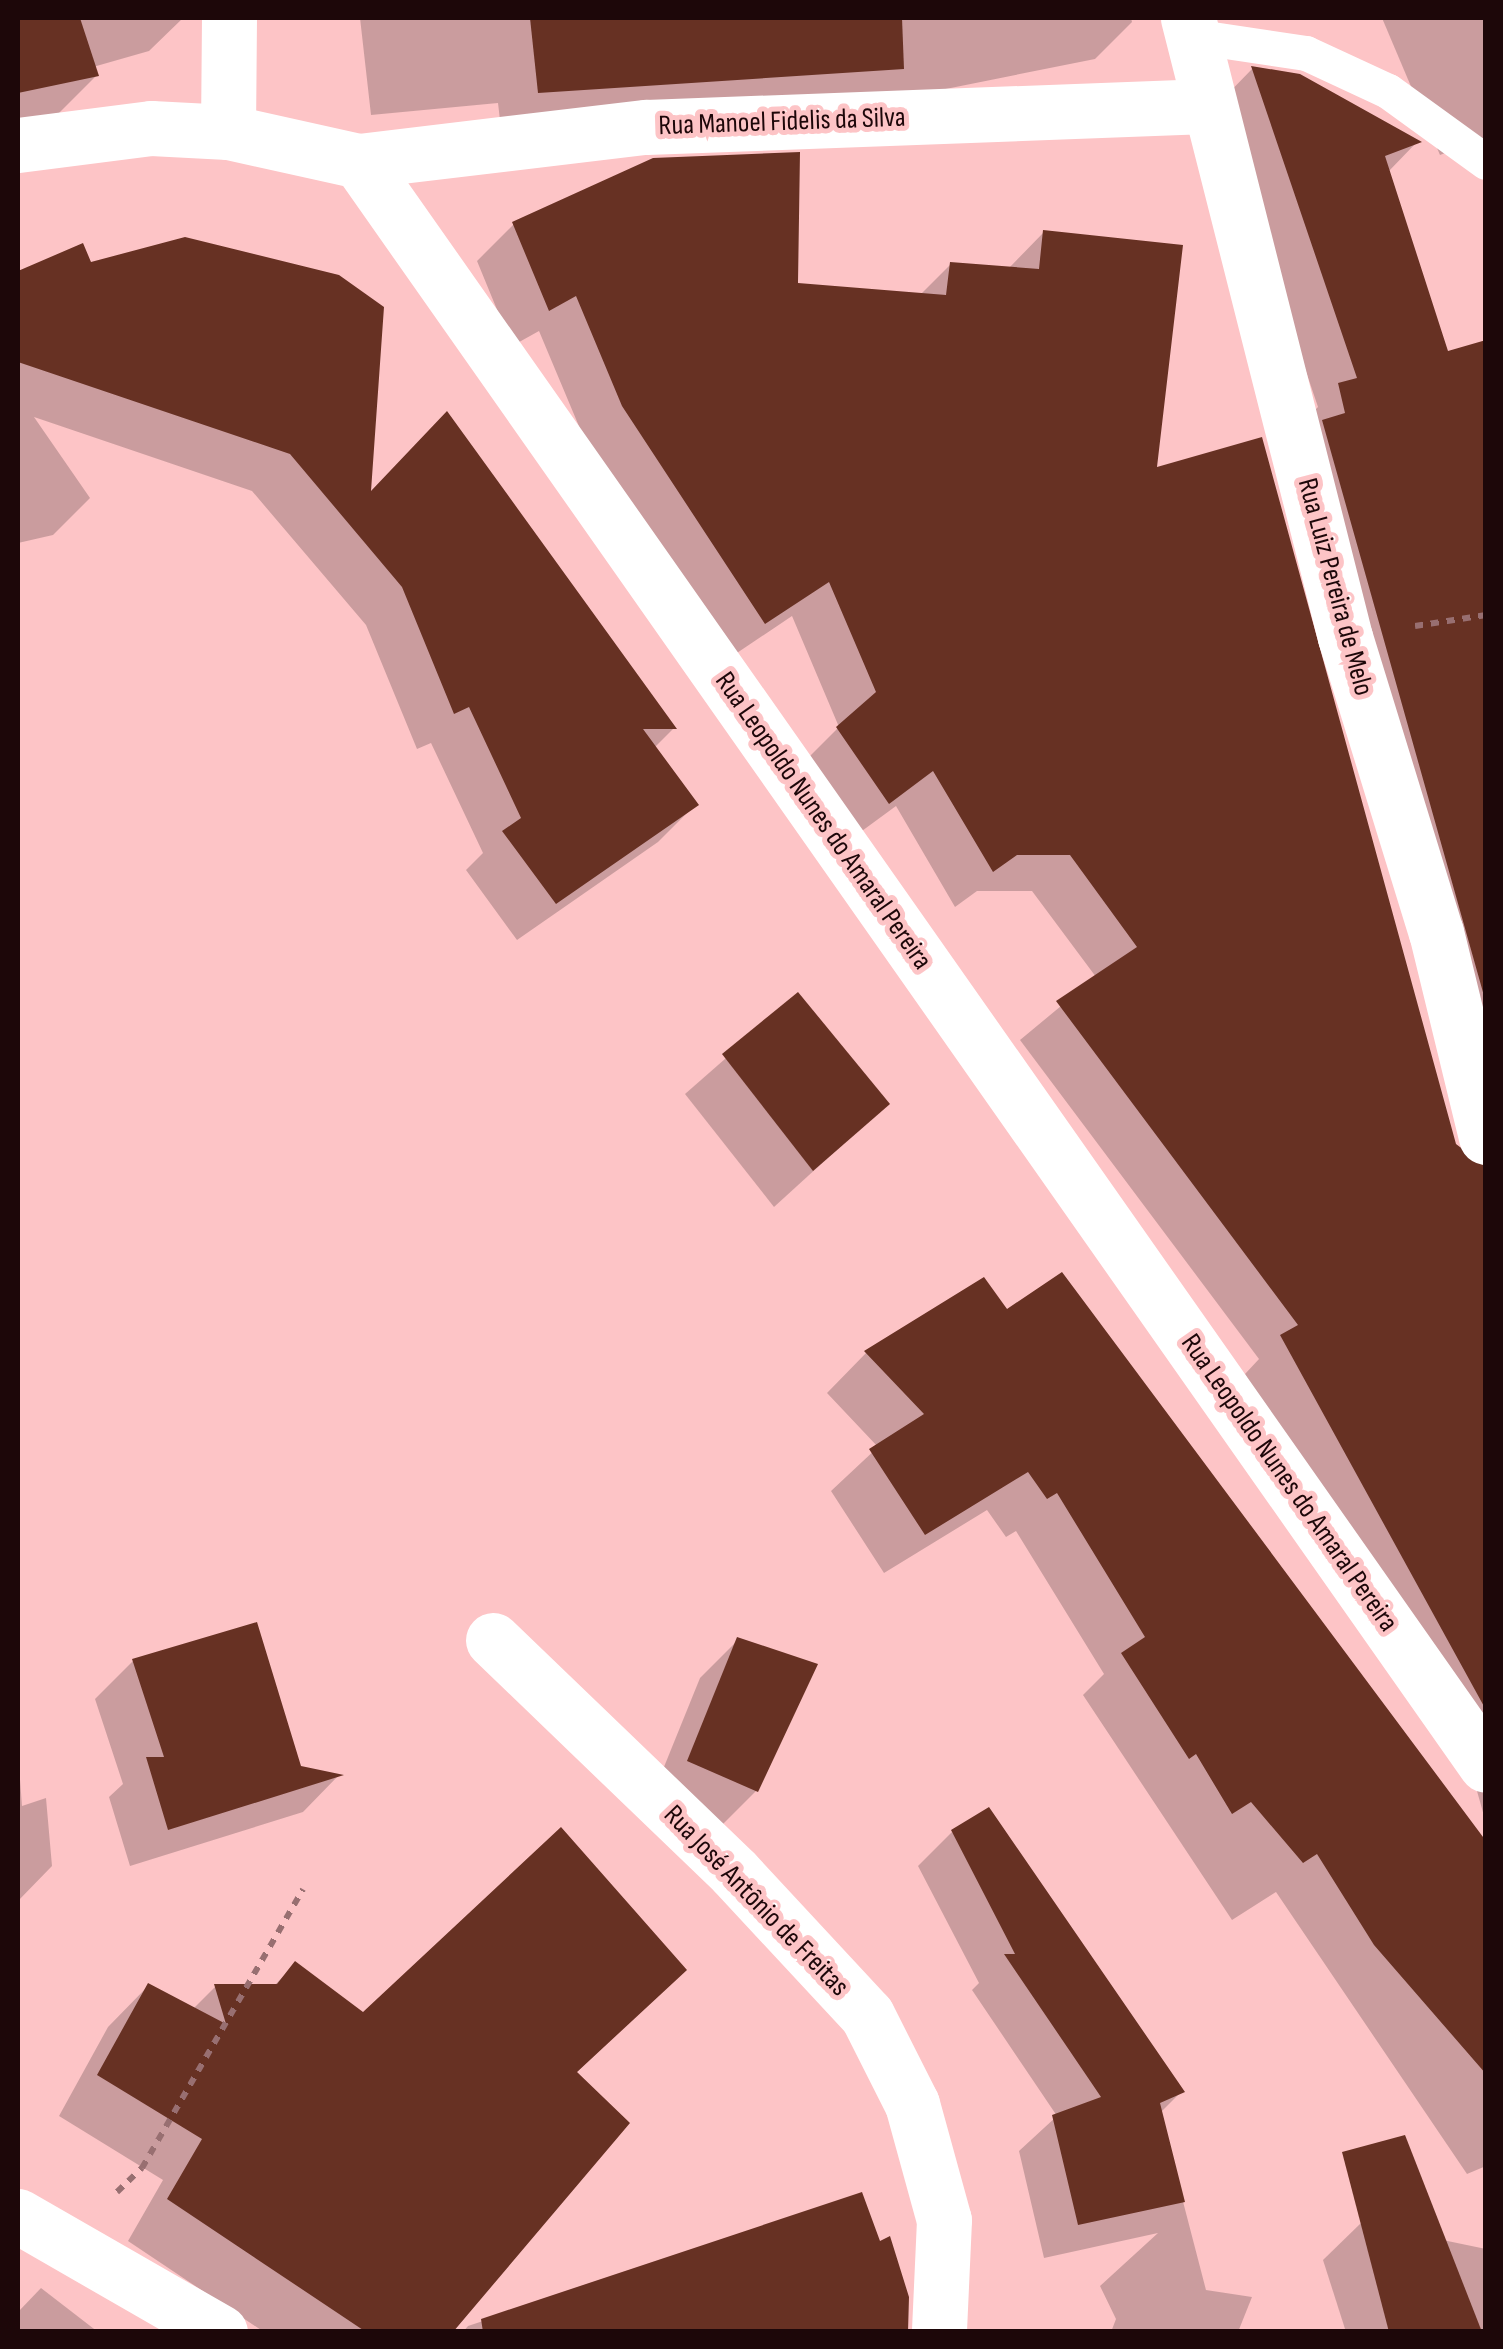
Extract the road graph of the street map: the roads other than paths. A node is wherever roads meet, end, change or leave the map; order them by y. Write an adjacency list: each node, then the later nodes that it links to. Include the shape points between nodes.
1 (229, 18): 4 (street)
2 (1190, 27): 3 (street, Rua Luiz Pereira de Melo); 7 (lane, Rua Luiz Pereira de Melo, via 1306,53 1388,92)
3 (1207, 106): 6 (street, Rua Manoel Fidelis da Silva, via 646,127); 8 (street, Rua Luiz Pereira de Melo)
4 (228, 132): 5 (street, via 76,131); 6 (street)
5 (18, 145)
6 (359, 161): 10 (street, Rua Leopoldo Nunes do Amaral Pereira)
7 (1486, 162)
8 (1486, 1137)
9 (493, 1640): 13 (street, Rua José Antônio de Freitas, via 760,1898 867,2016 912,2104 944,2220)
10 (1486, 1765)
11 (18, 2216): 12 (street)
12 (220, 2332)
13 (940, 2332)

